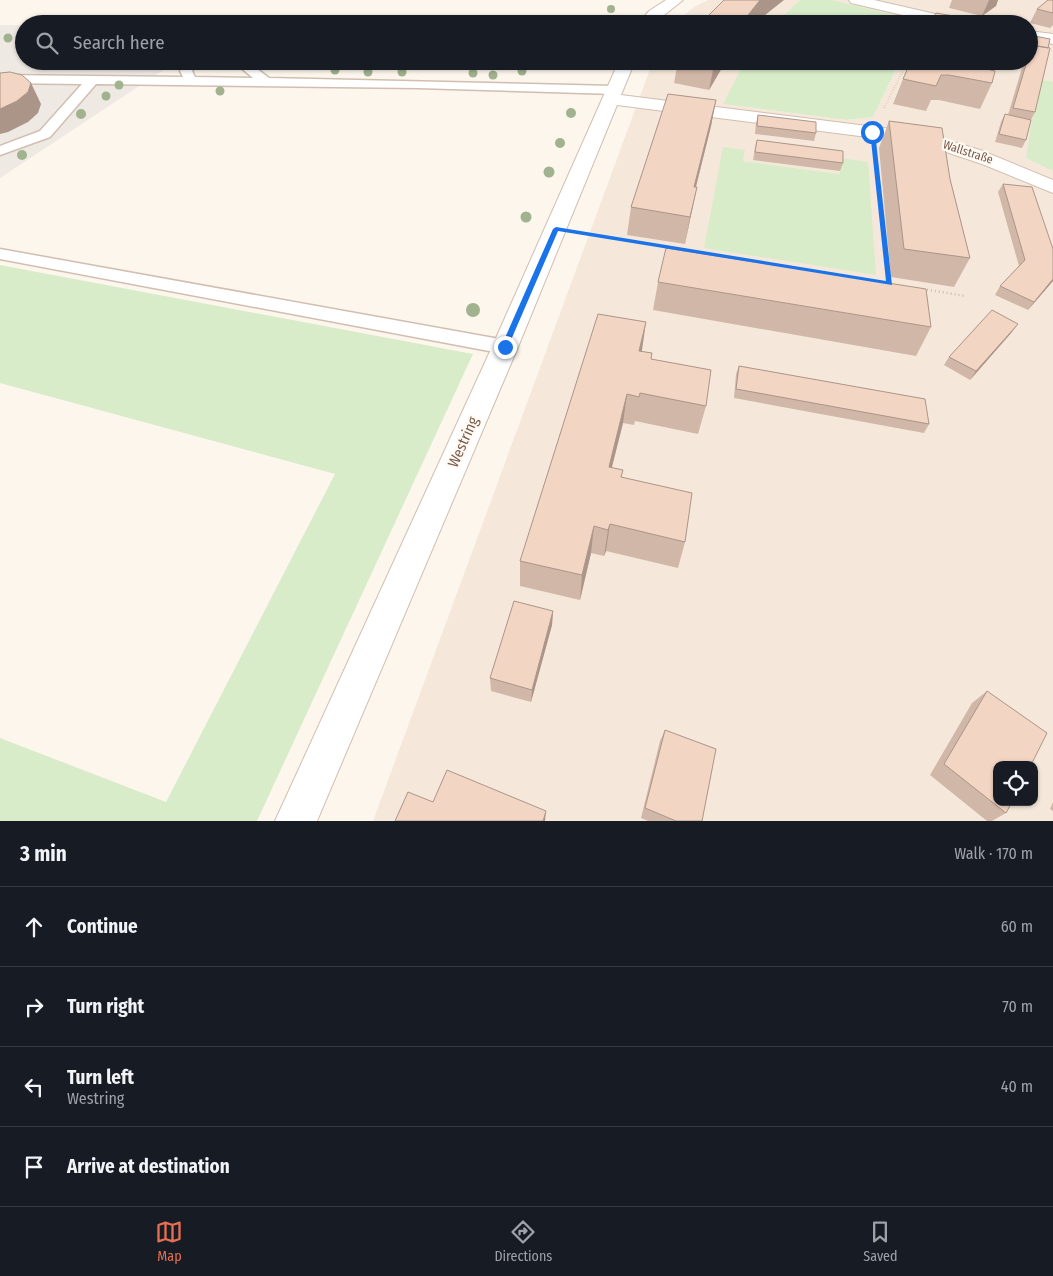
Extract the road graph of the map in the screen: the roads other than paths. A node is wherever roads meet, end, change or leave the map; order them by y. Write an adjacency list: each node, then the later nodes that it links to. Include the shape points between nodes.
1 (676, 0): 3 (street)
2 (856, 0): 4 (street)
3 (653, 15)
4 (922, 15)
5 (1038, 36): 6 (street)
6 (1053, 39)
7 (186, 70): 12 (lane)
8 (251, 70): 13 (lane)
9 (623, 70): 14 (street, Westring)
10 (0, 79): 11 (lane)
11 (92, 80): 12 (lane); 15 (lane, via 45,134)
12 (191, 81): 13 (lane)
13 (266, 82): 14 (lane)
14 (613, 95): 16 (street, Wallstraße, via 923,139 1001,163); 18 (street, Westring)
15 (0, 151)
16 (1053, 187)
17 (0, 254): 18 (lane)
18 (505, 347): 19 (street, Westring)
19 (296, 821)

